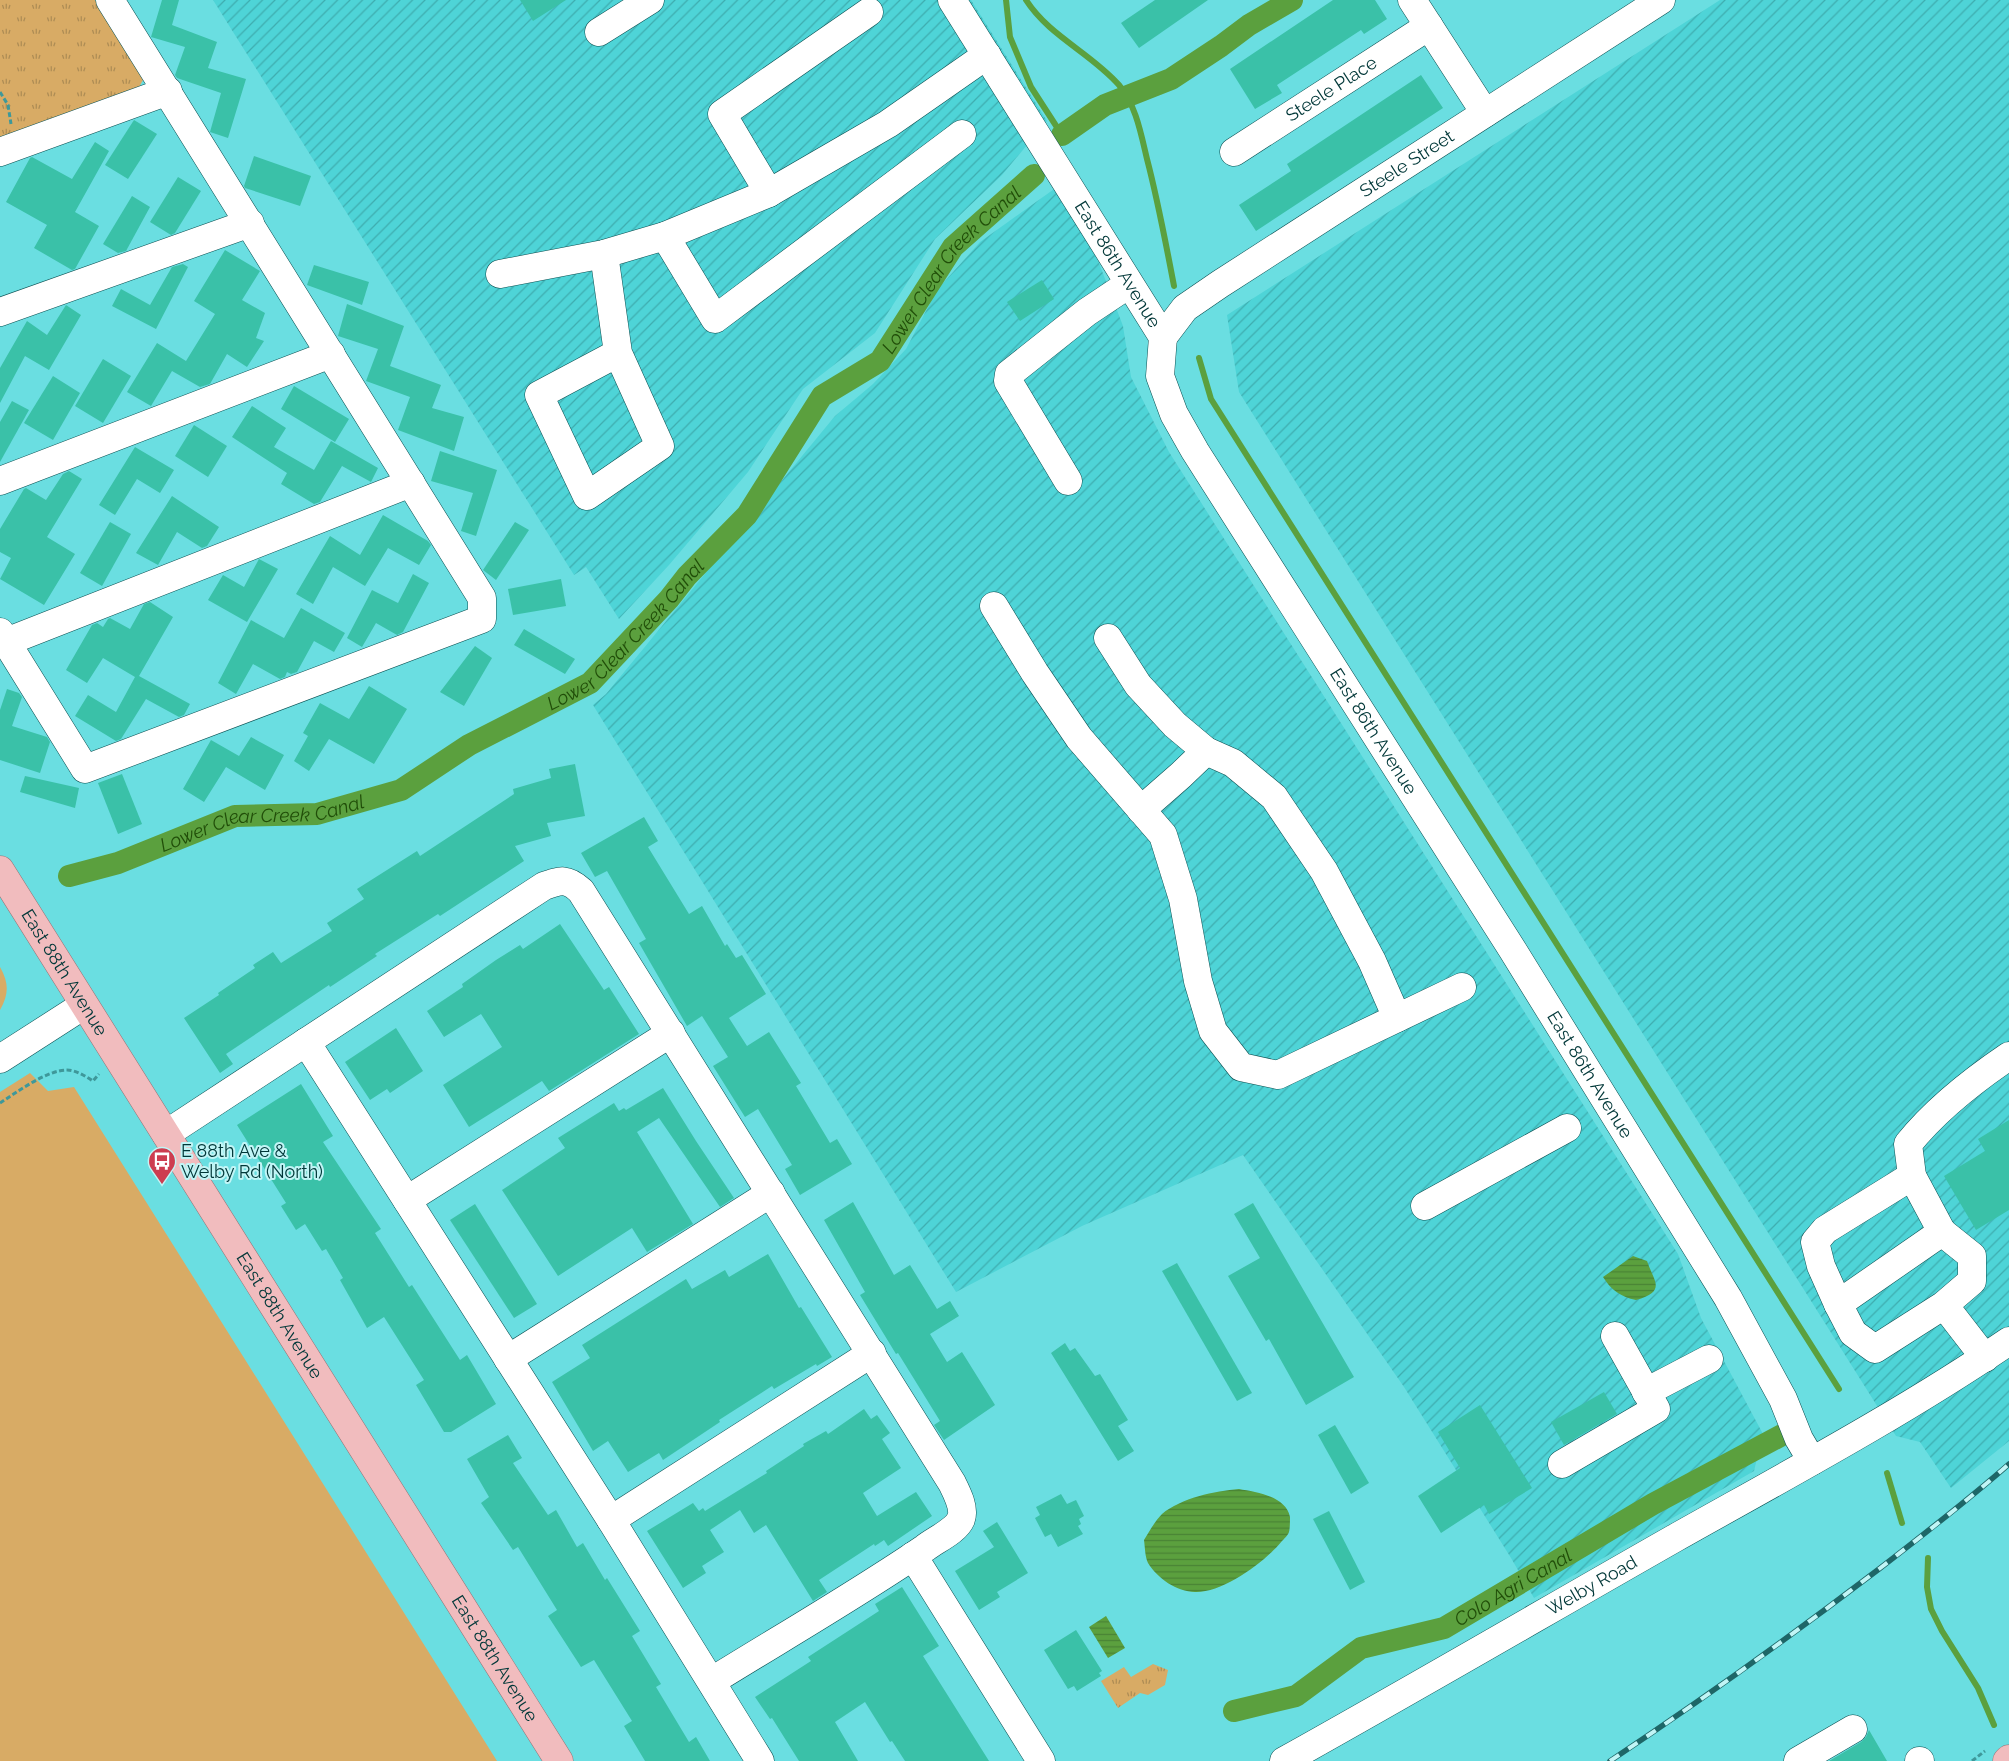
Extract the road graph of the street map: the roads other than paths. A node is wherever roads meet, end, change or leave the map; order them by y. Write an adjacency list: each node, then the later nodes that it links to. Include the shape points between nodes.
1 (110, 0): 10 (street)
2 (650, 0): 8 (street)
3 (952, 0): 9 (street, East 86th Avenue)
4 (1412, 0): 7 (street)
5 (1661, 0): 11 (street, Steele Street)
6 (868, 12): 15 (street, via 722,114)
7 (1429, 26): 11 (street); 14 (street, Steele Place)
8 (599, 32)
9 (987, 55): 15 (street, via 888,124); 20 (street, East 86th Avenue)
10 (168, 91): 13 (street); 16 (street)
11 (1485, 113): 22 (street, Steele Street, via 1185,308)
12 (962, 134): 17 (street, via 715,319)
13 (9, 149)
14 (1234, 152)
15 (769, 193): 17 (street)
16 (250, 223): 21 (street); 24 (street)
17 (664, 236): 18 (street)
18 (604, 254): 19 (street); 23 (street)
19 (500, 274)
20 (1130, 284): 22 (street, East 86th Avenue); 26 (street, via 1087,312 1009,374 1008,381)
21 (0, 312)
22 (1163, 337): 57 (street, East 86th Avenue, via 1160,376 1174,414 1195,451 1512,949 1728,1298 1783,1399)
23 (618, 353): 23 (street, via 660,446 588,496 539,395)
24 (331, 354): 25 (street); 27 (street)
25 (0, 481)
26 (1068, 482)
27 (411, 483): 29 (street); 29 (street, via 482,598 482,619 85,769)
28 (994, 606): 32 (street, via 1080,738)
29 (3, 637)
30 (1108, 638): 31 (street, via 1138,684 1175,725)
31 (1206, 750): 32 (street); 36 (street, via 1233,763 1274,797 1324,871 1372,961)
32 (1141, 810): 36 (street, via 1163,835 1183,899 1198,981 1213,1031 1241,1067 1278,1075)
33 (0, 870): 35 (main road, East 88th Avenue)
34 (1462, 987): 36 (street)
35 (84, 1005): 40 (street); 42 (main road, East 88th Avenue)
36 (1397, 1018)
37 (670, 1032): 38 (street, via 581,891 572,882 557,881 544,886); 44 (street); 45 (street)
38 (306, 1042): 42 (street); 45 (street)
39 (2009, 1056): 43 (street, via 1925,1122 1908,1144)
40 (0, 1059)
41 (1567, 1128): 46 (street)
42 (166, 1134): 63 (main road, East 88th Avenue)
43 (1912, 1176): 47 (street); 48 (street, via 1825,1230 1814,1242)
44 (772, 1193): 52 (street); 54 (street)
45 (407, 1200): 54 (street)
46 (1425, 1206)
47 (1942, 1232): 48 (street); 49 (street, via 1972,1256 1972,1281)
48 (1838, 1304): 49 (street, via 1853,1333 1875,1349)
49 (1944, 1306): 53 (street)
50 (1615, 1336): 56 (street)
51 (2009, 1341): 53 (street, Welby Road)
52 (872, 1353): 59 (street); 60 (street, via 960,1500 962,1514 955,1527)
53 (1985, 1358): 57 (street, Welby Road)
54 (508, 1359): 59 (street)
55 (1709, 1359): 56 (street)
56 (1646, 1392): 58 (street, via 1656,1409)
57 (1812, 1461): 66 (street, Welby Road)
58 (1562, 1464)
59 (611, 1520): 61 (street)
60 (913, 1556): 61 (street); 65 (street)
61 (712, 1681): 64 (street)
62 (1853, 1729): 67 (street)
63 (559, 1761)
64 (760, 1761)
65 (1041, 1761)
66 (1284, 1761)
67 (1798, 1761)

